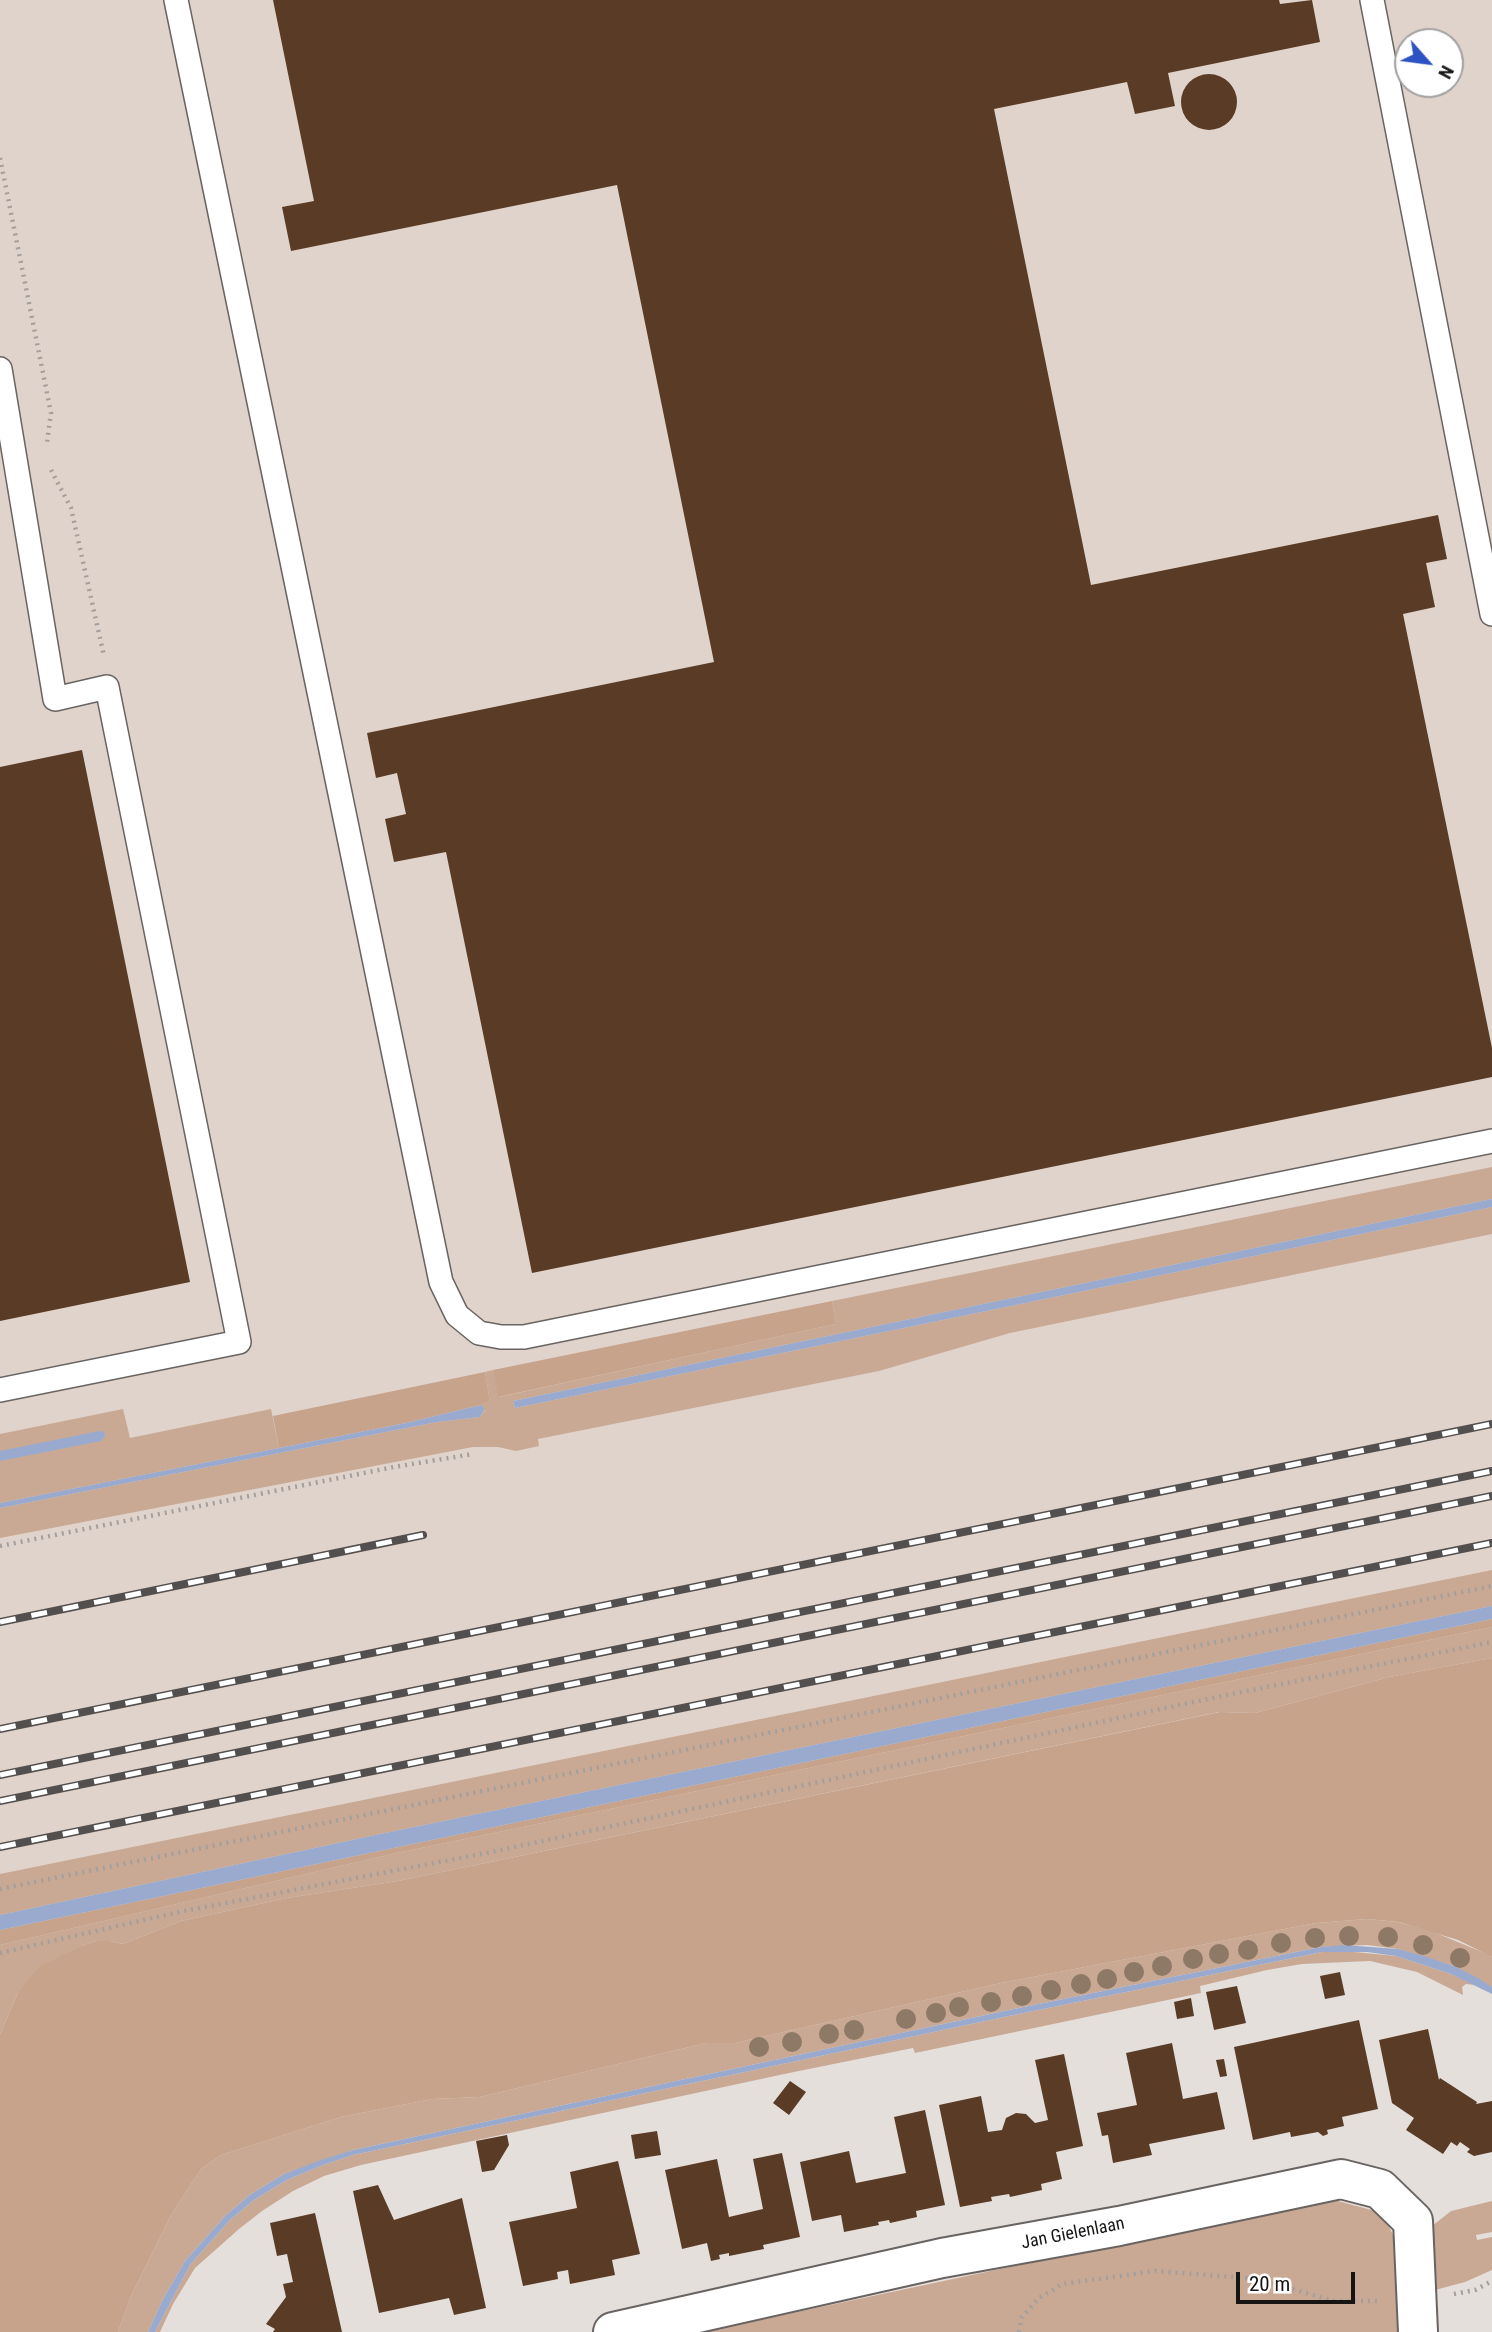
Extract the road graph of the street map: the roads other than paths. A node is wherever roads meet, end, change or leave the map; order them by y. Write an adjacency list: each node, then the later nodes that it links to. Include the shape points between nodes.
1 (176, 0): 5 (lane, via 441,1282 457,1315 479,1333 524,1337)
2 (1372, 0): 4 (lane)
3 (0, 369): 6 (lane, via 55,699 107,687 239,1342)
4 (1492, 614)
5 (1492, 1141)
6 (0, 1390)
7 (1418, 2316): 8 (street, Jan Gielenlaan, via 1413,2221 1380,2189 1340,2179 942,2258)
8 (614, 2332)

